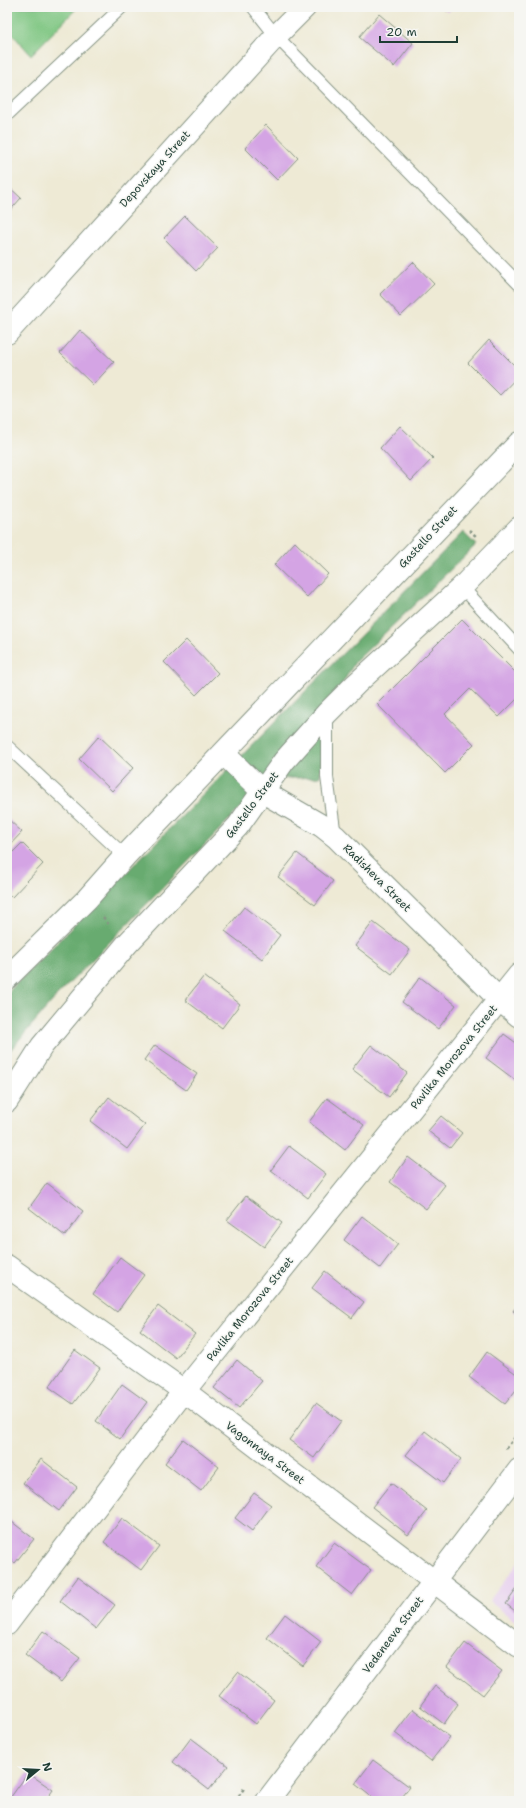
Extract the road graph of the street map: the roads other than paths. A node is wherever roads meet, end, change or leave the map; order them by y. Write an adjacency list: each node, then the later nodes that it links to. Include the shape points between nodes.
1 (122, 7): 5 (lane)
2 (253, 7): 4 (lane)
3 (305, 7): 4 (street, Depovskaya Street)
4 (276, 36): 6 (lane); 7 (street, Depovskaya Street)
5 (7, 113)
6 (519, 284)
7 (7, 333)
8 (519, 443): 14 (street, Gastello Street)
9 (519, 528): 10 (street, Gastello Street)
10 (462, 587): 11 (lane); 12 (street, Gastello Street)
11 (519, 649)
12 (327, 713): 15 (street, Gastello Street, via 284,761); 16 (lane, via 327,777)
13 (7, 746): 17 (lane)
14 (224, 754): 15 (street, Radisheva Street); 17 (street, Gastello Street)
15 (263, 792): 16 (street, Radisheva Street, via 322,826); 22 (street, Gastello Street, via 238,826 127,944 42,1046)
16 (336, 837): 20 (street, Radisheva Street)
17 (125, 856): 19 (street, Gastello Street, via 87,899)
18 (519, 975): 20 (street, Pavlika Morozova Street)
19 (7, 978)
20 (500, 1000): 21 (street, Radisheva Street); 24 (street, Pavlika Morozova Street)
21 (519, 1016)
22 (7, 1101)
23 (7, 1266): 24 (street, Vagonnaya Street)
24 (184, 1391): 26 (street, Vagonnaya Street); 27 (street, Pavlika Morozova Street)
25 (519, 1470): 26 (street, Vedeneeva Street)
26 (434, 1582): 28 (street, Vagonnaya Street); 29 (street, Vedeneeva Street)
27 (7, 1624)
28 (519, 1646)
29 (267, 1801)

